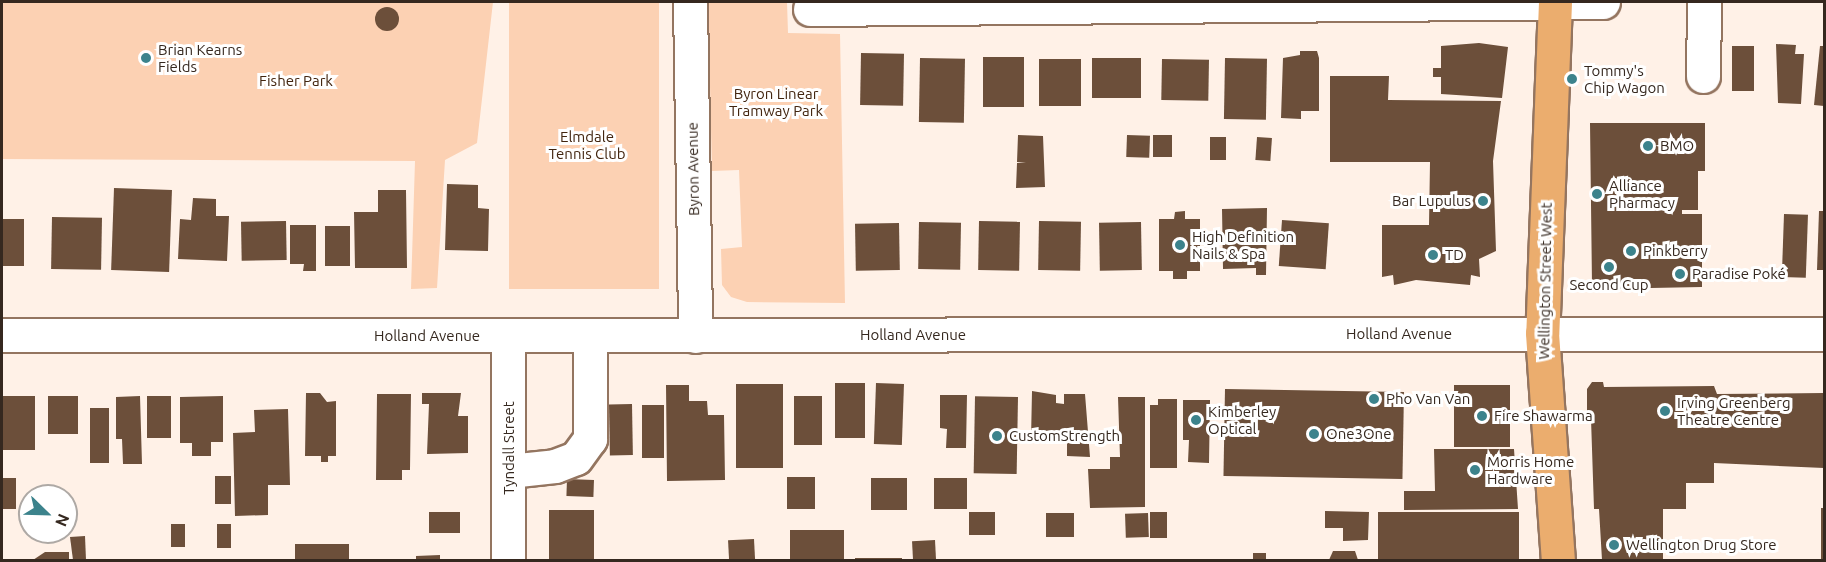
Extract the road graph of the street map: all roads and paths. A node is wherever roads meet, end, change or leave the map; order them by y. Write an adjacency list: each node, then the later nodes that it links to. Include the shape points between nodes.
1 (690, 2): 12 (street, Byron Avenue)
2 (1555, 2): 3 (street); 5 (street); 7 (main road, Wellington Street West)
3 (1603, 2)
4 (1704, 2): 6 (street)
5 (810, 9)
6 (1703, 75)
7 (1542, 333): 8 (street, Holland Avenue); 12 (street, Holland Avenue); 15 (main road, Wellington Street West)
8 (1824, 334)
9 (2, 335): 10 (street, Holland Avenue)
10 (508, 336): 11 (street, Holland Avenue); 13 (street, Tyndall Street)
11 (590, 336): 12 (street, Holland Avenue); 13 (street, via 590,439 576,458 555,466)
12 (695, 336)
13 (509, 471): 14 (street, Tyndall Street)
14 (508, 561)
15 (1558, 561)

